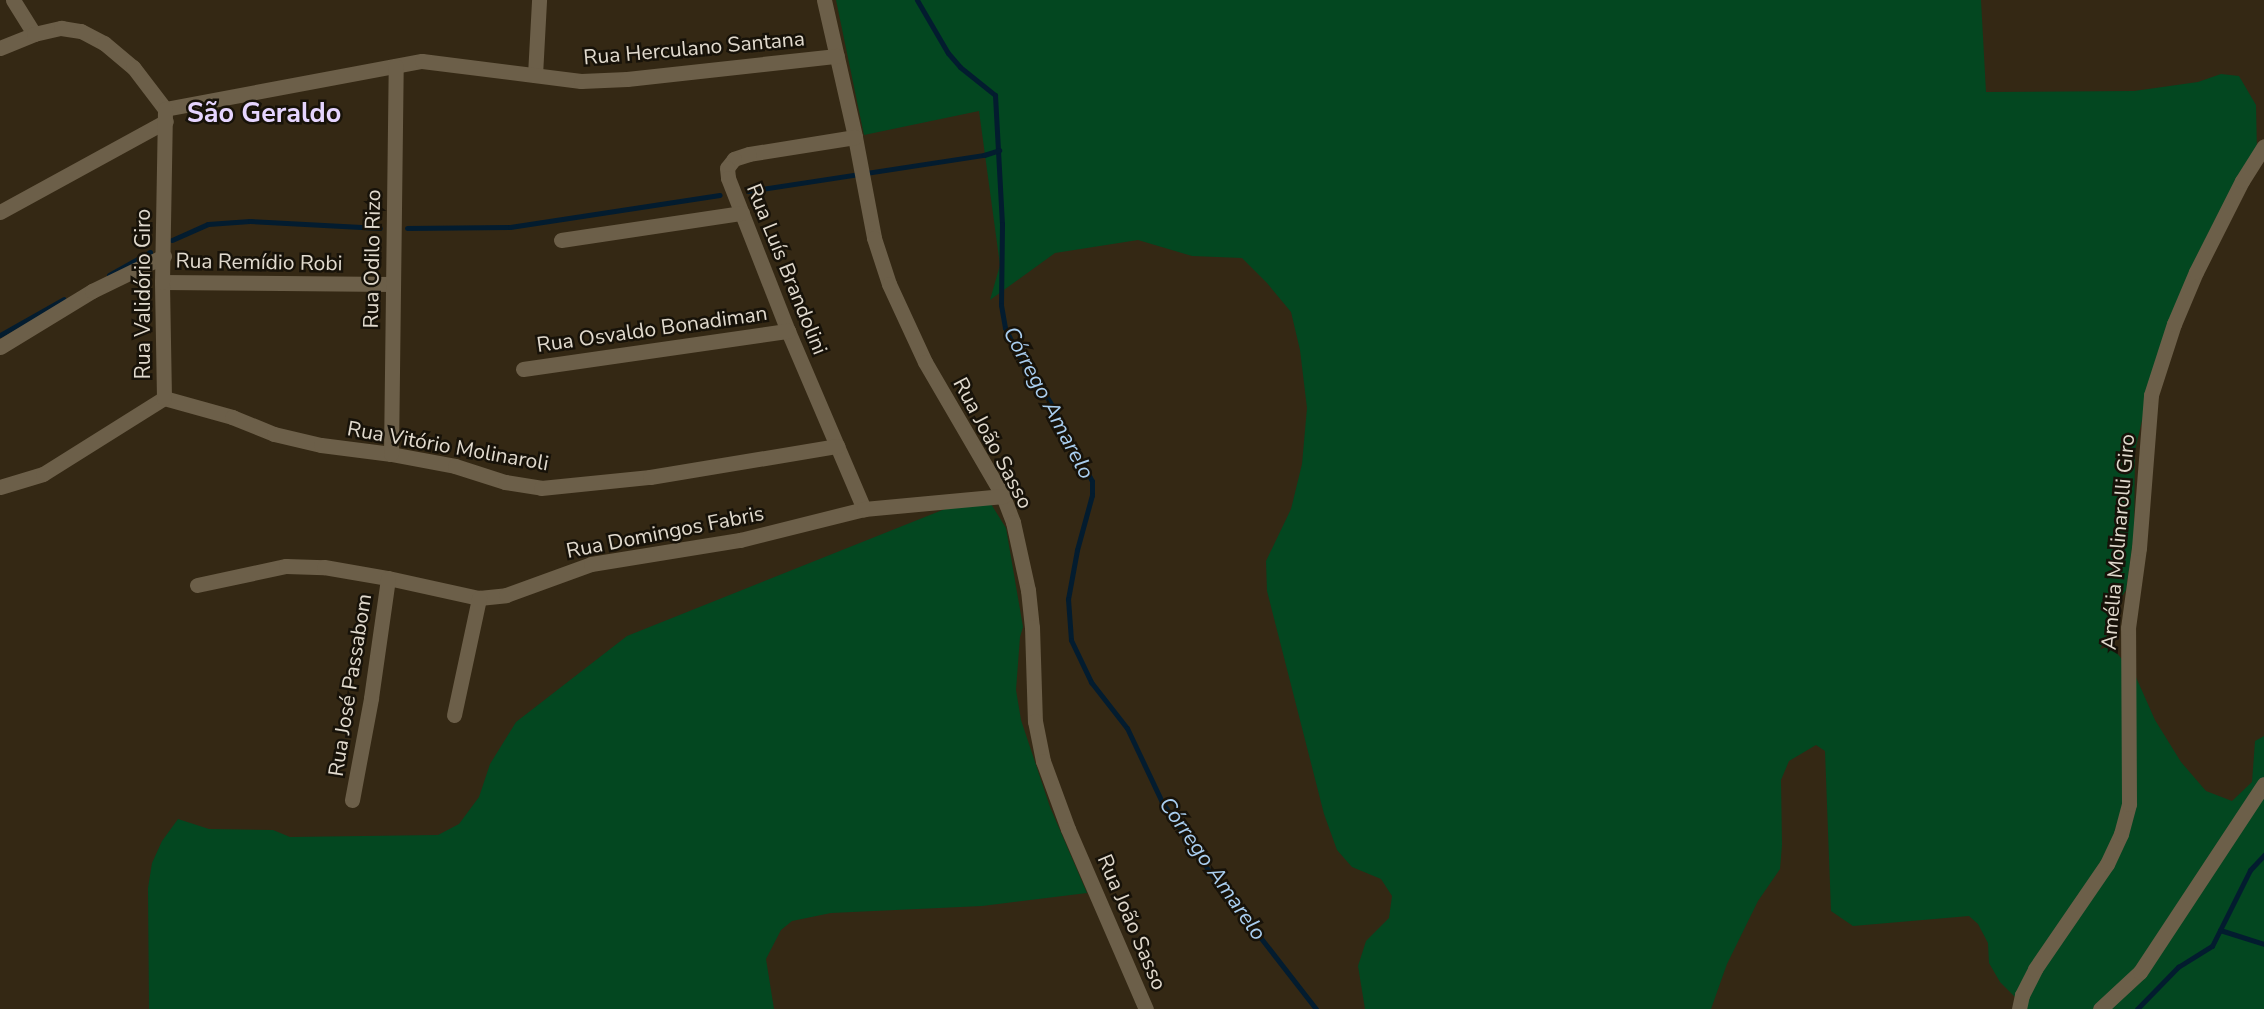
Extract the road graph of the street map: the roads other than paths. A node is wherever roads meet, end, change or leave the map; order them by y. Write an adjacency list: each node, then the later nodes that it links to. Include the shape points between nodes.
1 (13, 0): 4 (street)
2 (539, 0): 8 (street)
3 (824, 0): 6 (street, Rua João Sasso)
4 (34, 34): 5 (street); 9 (street, via 62,28 81,31 104,43 133,67)
5 (0, 48)
6 (837, 56): 8 (street, Rua Herculano Santana, via 627,79 581,81); 10 (street, Rua João Sasso)
7 (396, 66): 8 (street, Rua Herculano Santana, via 422,61); 9 (street, Rua Herculano Santana); 17 (street, Rua Odilo Rizo)
8 (535, 75)
9 (166, 115): 12 (street, Rua Herculano Santana); 15 (street, Rua Validório Giro)
10 (855, 137): 13 (street, Rua Luís Brandolini, via 734,159 727,168 728,178); 25 (street, Rua João Sasso, via 874,238 901,313)
11 (2264, 146): 34 (street, Amélia Molinarolli Giro, via 2196,272 2151,395 2139,548 2128,628 2129,804 2121,834 2107,864 2036,969)
12 (0, 212)
13 (742, 213): 14 (street); 18 (street, Rua Luís Brandolini)
14 (561, 240)
15 (164, 256): 16 (street, Rua Validório Giro); 19 (street, via 92,291)
16 (162, 282): 17 (street, Rua Remídio Robi); 21 (street, Rua Validório Giro)
17 (392, 284): 23 (street, Rua Odilo Rizo)
18 (788, 331): 20 (street, Rua Osvaldo Bonadiman); 22 (street, Rua Luís Brandolini)
19 (0, 347)
20 (523, 369)
21 (164, 398): 23 (street, Rua Vitório Molinaroli, via 232,417 274,434); 24 (street, Rua Validório Giro, via 43,474)
22 (837, 446): 23 (street, Rua Vitório Molinaroli, via 650,477 541,488); 26 (street, Rua Luís Brandolini)
23 (391, 453)
24 (0, 488)
25 (1003, 496): 26 (street, Rua Domingos Fabris); 33 (street, Rua João Sasso, via 1023,557 1028,590 1035,721 1043,761)
26 (864, 509): 29 (street, Rua Domingos Fabris, via 740,540 591,564 506,594)
27 (388, 578): 28 (street, Rua Domingos Fabris, via 324,567 286,566); 29 (street, Rua Domingos Fabris); 32 (street, Rua José Passabom)
28 (197, 585)
29 (479, 598): 30 (street)
30 (454, 714)
31 (2264, 784): 35 (street, via 2140,972)
32 (352, 800)
33 (1146, 1009)
34 (2019, 1009)
35 (2100, 1009)

